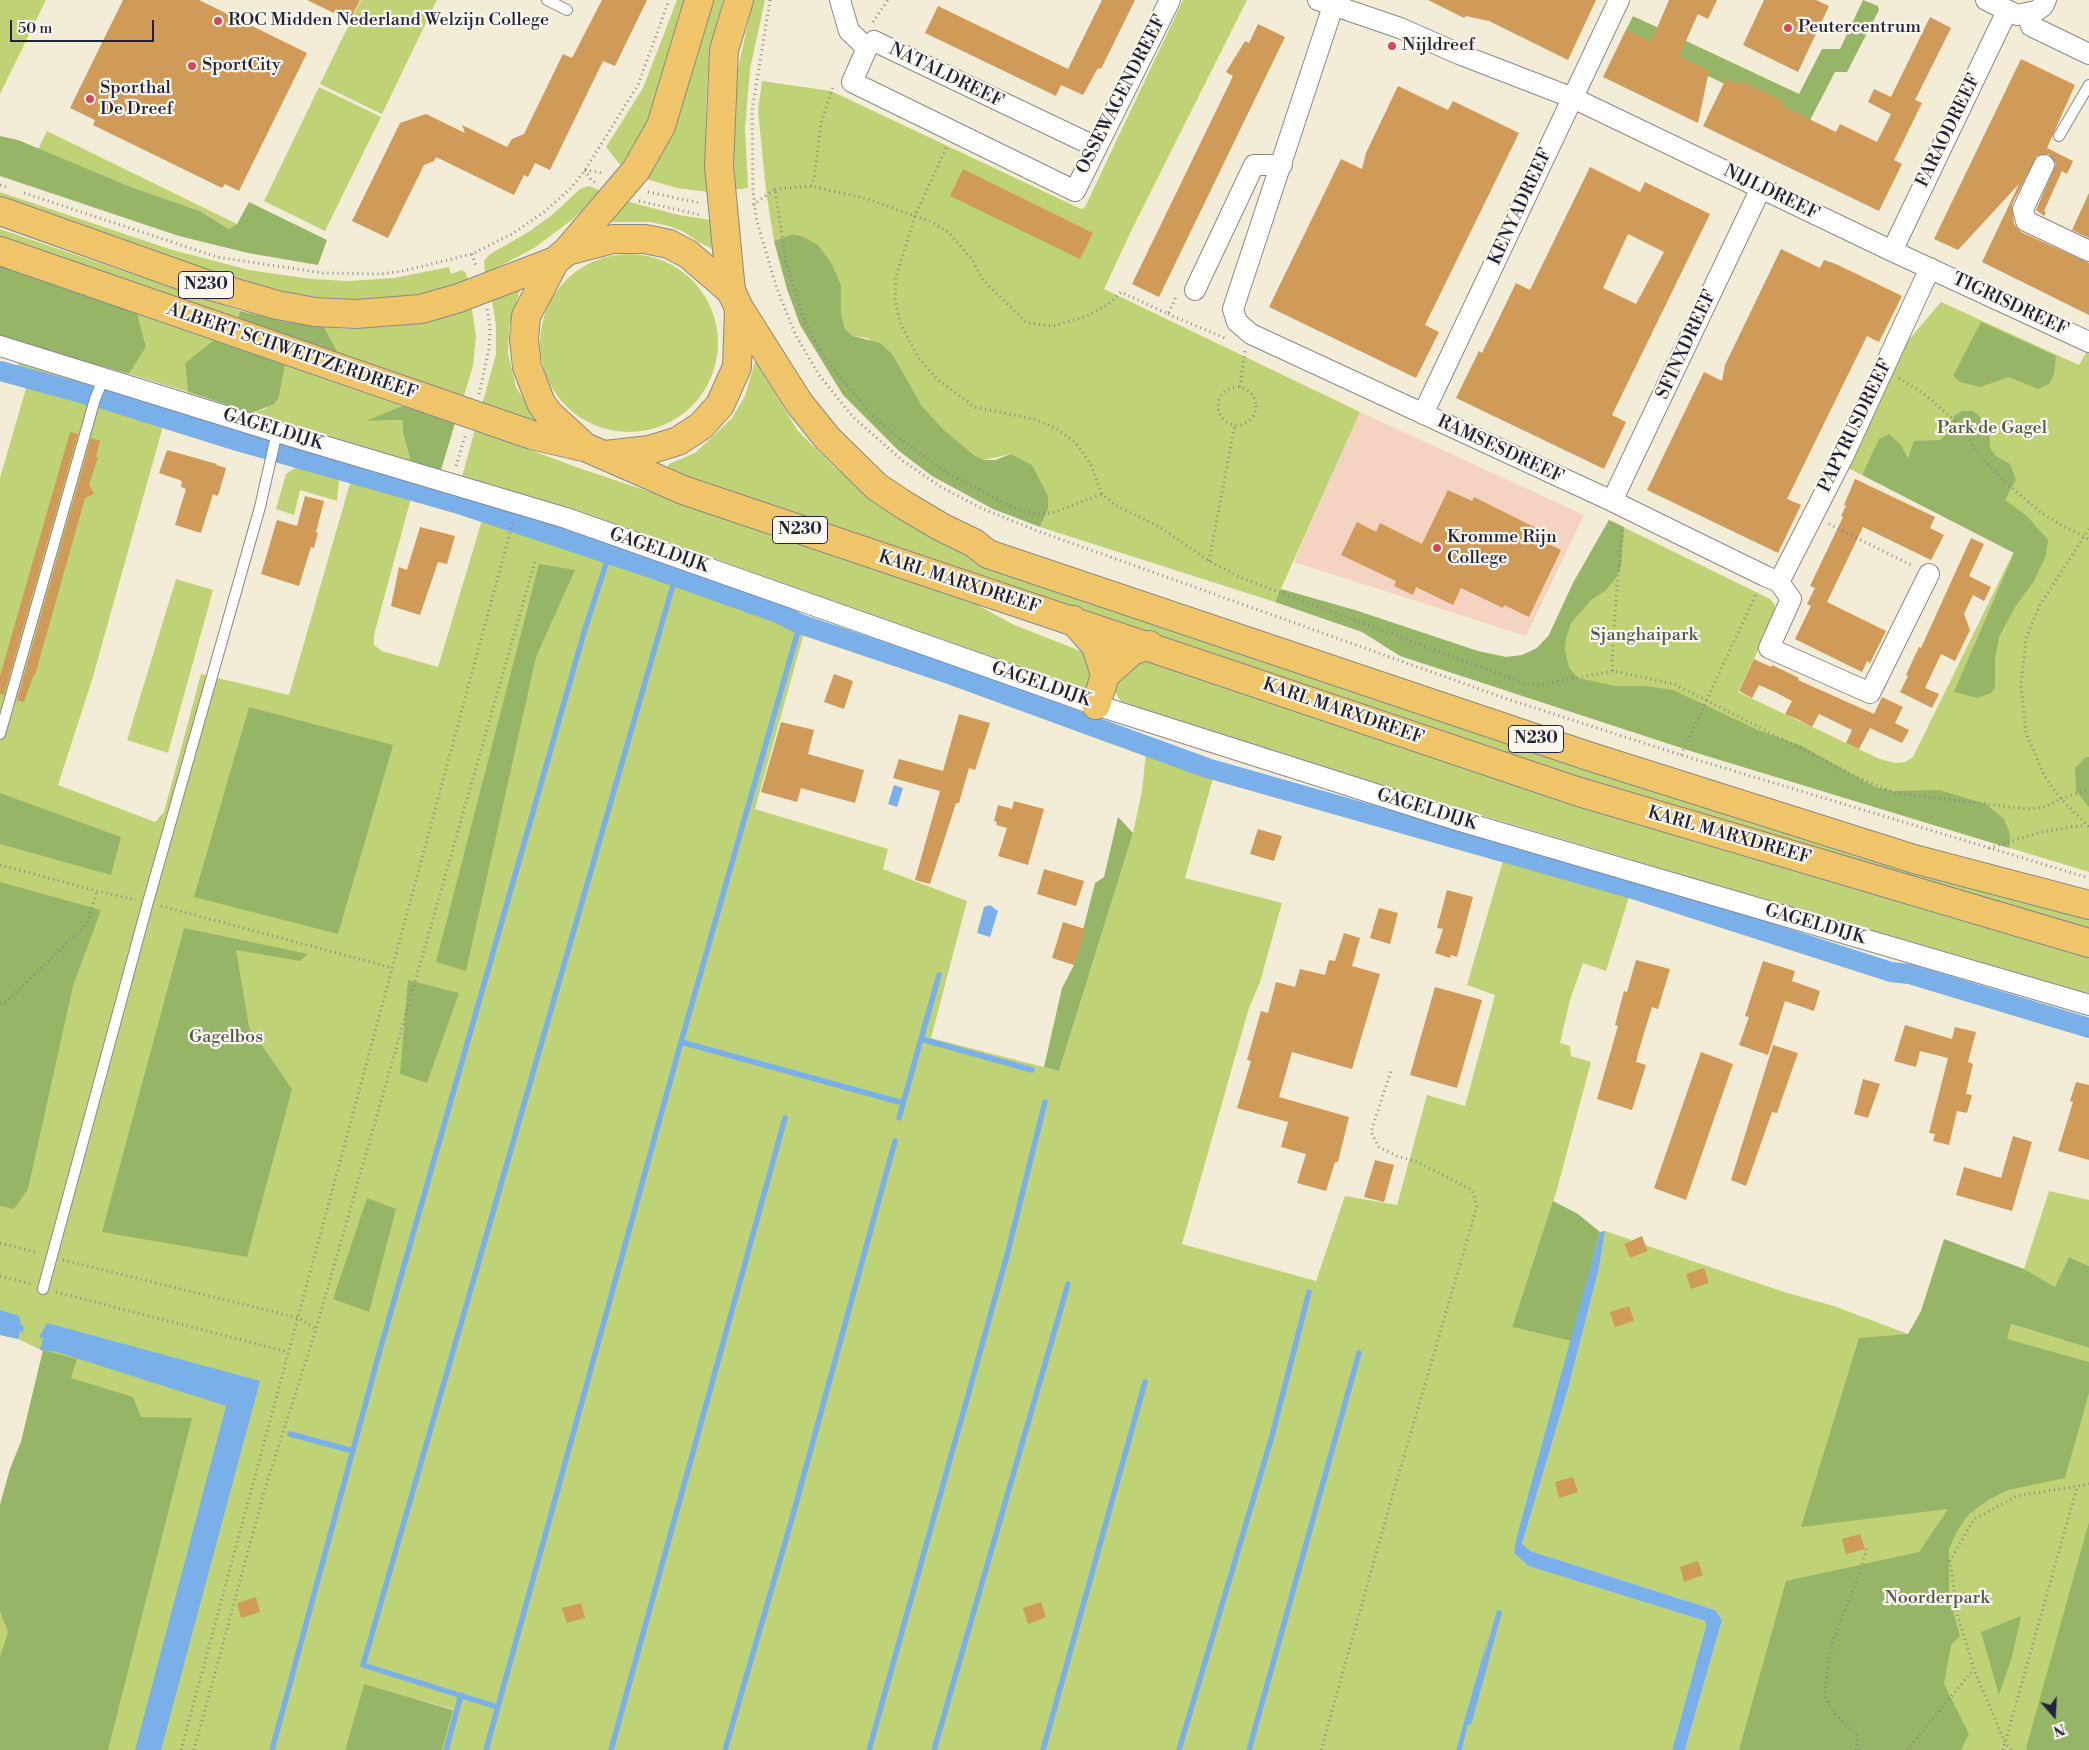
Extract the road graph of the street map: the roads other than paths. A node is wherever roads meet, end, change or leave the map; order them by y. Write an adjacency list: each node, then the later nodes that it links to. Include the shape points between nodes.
1 (547, 0): 10 (lane)
2 (699, 0): 27 (main road, via 661,126 636,170)
3 (739, 0): 30 (main road, via 724,50 719,166)
4 (840, 0): 13 (street, via 849,31)
5 (1170, 0): 18 (street, OSSEWAGENDREEF)
6 (1619, 0): 16 (street, KENYADREEF)
7 (1986, 0): 11 (street)
8 (2046, 0): 12 (street, via 2043,6)
9 (1329, 1): 16 (street, NIJLDREEF); 19 (street)
10 (568, 10)
11 (2007, 11): 12 (street, via 2016,15); 25 (street, FARAODREEF)
12 (2027, 13): 14 (street, via 2031,26)
13 (867, 48): 18 (street, NATALDREEF, via 874,41); 22 (street, NATALDREEF, via 852,82)
14 (2089, 54)
15 (2089, 85): 17 (lane)
16 (1573, 98): 21 (street, NIJLDREEF); 34 (street, KENYADREEF)
17 (2059, 136)
18 (1096, 148): 22 (street, OSSEWAGENDREEF)
19 (1282, 165): 29 (street, via 1254,165); 34 (street, RAMSESDREEF, via 1234,309 1245,334)
20 (2044, 165): 26 (street, via 2023,209 2026,221)
21 (1761, 188): 25 (street, NIJLDREEF); 37 (street, SFINXDREEF)
22 (1075, 191)
23 (7, 200): 27 (main road, ALBERT SCHWEITZERDREEF / N230, via 211,286 315,312 356,314 421,308 482,290)
24 (0, 251): 36 (main road, ALBERT SCHWEITZERDREEF / N230, via 532,435)
25 (1892, 251): 28 (street, NIJLDREEF)
26 (2089, 251)
27 (561, 256): 30 (main road, N230, via 613,239 653,240 688,254); 36 (main road, N230, via 526,316 527,367 548,414)
28 (1930, 268): 31 (street, TIGRISDREEF); 39 (street, PAPYRUSDREEF, via 1813,515)
29 (1195, 290)
30 (735, 299): 36 (main road, N230, via 737,367 720,405 701,426 678,441 649,450); 45 (main road, KARL MARXDREEF / N230, via 800,403 828,439 877,487 988,554 1588,756 1914,859)
31 (2089, 341)
32 (0, 346): 33 (street, GAGELDIJK)
33 (104, 377): 35 (street, GAGELDIJK); 44 (lane)
34 (1423, 414): 37 (street, RAMSESDREEF)
35 (277, 432): 43 (street, GAGELDIJK, via 566,518); 48 (lane, via 260,507)
36 (596, 451): 40 (main road, KARL MARXDREEF / N230, via 683,490)
37 (1620, 506): 39 (street, RAMSESDREEF)
38 (1929, 574): 39 (street, via 1870,693 1770,648 1791,599)
39 (1772, 579)
40 (1073, 620): 41 (main road, KARL MARXDREEF / N230); 42 (main road, via 1096,646)
41 (1148, 645): 42 (main road, via 1132,651); 46 (main road, KARL MARXDREEF / N230, via 1576,791)
42 (1105, 675): 43 (main road)
43 (1096, 705): 47 (street, GAGELDIJK, via 1460,821)
44 (0, 734)
45 (2089, 905)
46 (2089, 943)
47 (2089, 1005)
48 (43, 1289)

